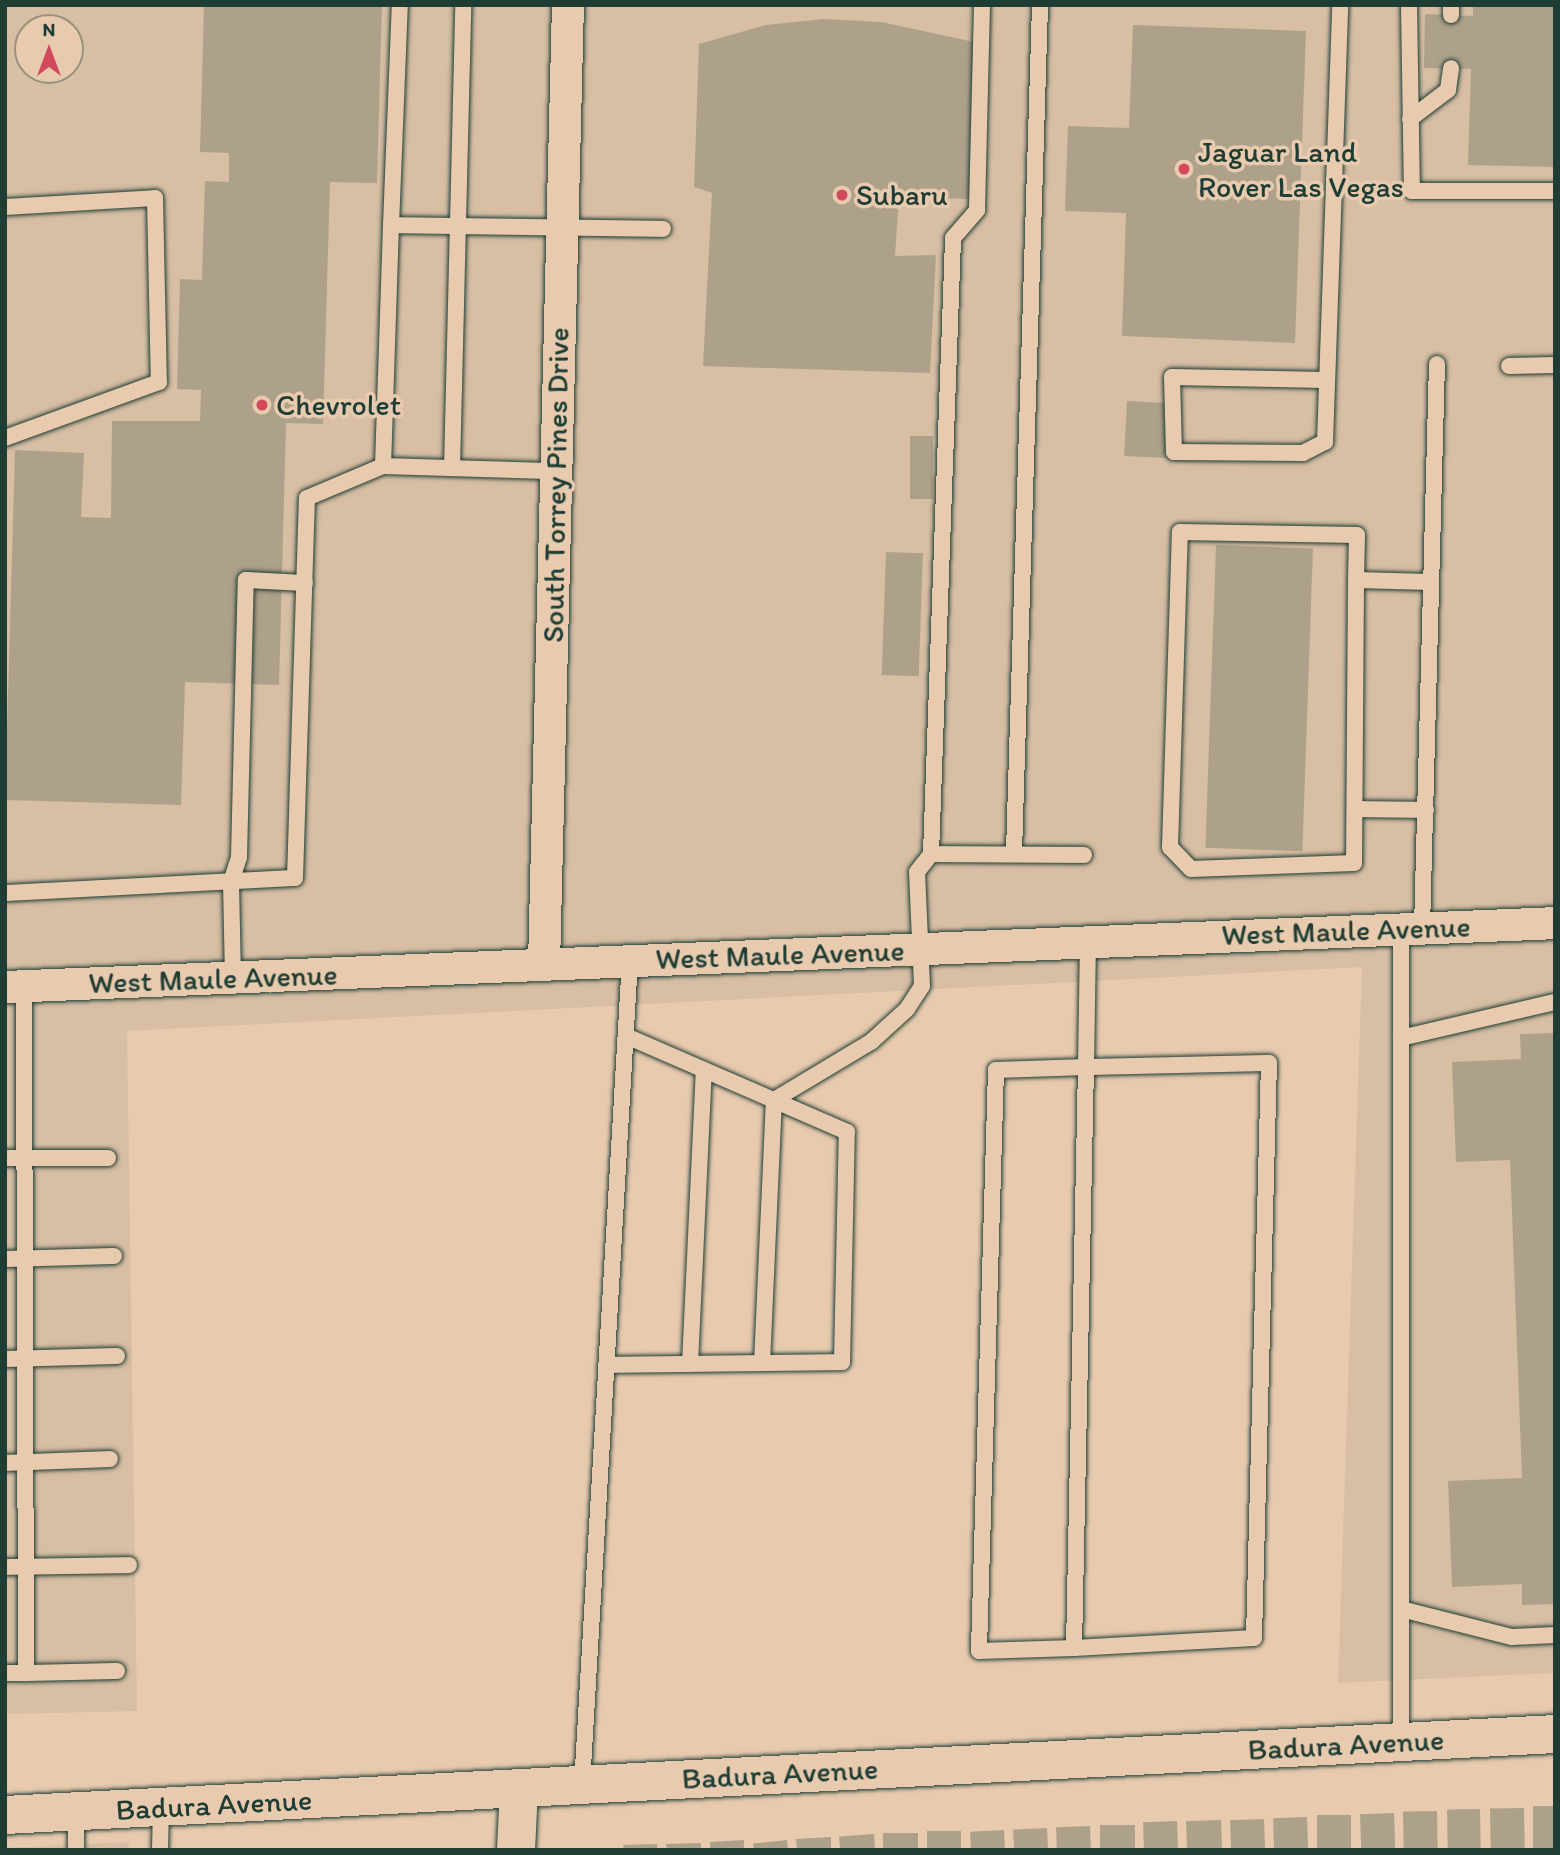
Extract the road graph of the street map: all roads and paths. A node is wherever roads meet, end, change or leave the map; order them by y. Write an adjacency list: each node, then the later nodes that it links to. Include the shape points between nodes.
1 (400, 5): 12 (lane)
2 (463, 5): 13 (lane)
3 (568, 5): 14 (street, South Torrey Pines Drive)
4 (982, 5): 30 (lane, via 977,210 953,238)
5 (1040, 5): 29 (lane)
6 (1340, 5): 19 (lane)
7 (1409, 5): 9 (lane)
8 (1451, 68): 9 (lane, via 1448,90)
9 (1410, 119): 10 (lane, via 1412,191)
10 (1555, 191)
11 (5, 207): 20 (lane, via 155,198 159,382)
12 (391, 225): 13 (lane); 21 (lane)
13 (456, 227): 14 (lane); 22 (lane)
14 (562, 229): 15 (lane); 23 (street, South Torrey Pines Drive)
15 (663, 229)
16 (1437, 365): 25 (lane)
17 (1555, 365): 18 (lane)
18 (1509, 366)
19 (1326, 380): 19 (lane, via 1325,442 1303,453 1174,452 1172,377)
20 (5, 438)
21 (383, 466): 22 (lane); 26 (lane, via 307,498)
22 (452, 468): 23 (lane)
23 (556, 471): 39 (street, South Torrey Pines Drive)
24 (1356, 580): 25 (lane); 27 (lane); 27 (lane, via 1357,534 1180,532 1170,847 1191,869 1354,863)
25 (1430, 582): 28 (lane)
26 (304, 583): 32 (lane, via 295,878); 32 (lane, via 246,580 239,857)
27 (1356, 809): 28 (lane)
28 (1426, 810): 35 (lane)
29 (1014, 852): 30 (lane); 31 (lane)
30 (931, 854): 37 (lane, via 917,872)
31 (1084, 855)
32 (231, 882): 33 (lane); 40 (lane)
33 (5, 893)
34 (1555, 923): 35 (street, West Maule Avenue)
35 (1411, 928): 36 (street, West Maule Avenue); 44 (lane)
36 (1088, 941): 37 (street, West Maule Avenue); 45 (lane)
37 (920, 950): 38 (street, West Maule Avenue); 47 (lane, via 922,986 907,1009 872,1041)
38 (630, 961): 39 (street, West Maule Avenue); 43 (lane)
39 (544, 965): 40 (street, West Maule Avenue)
40 (233, 978): 41 (street, West Maule Avenue)
41 (15, 987): 49 (lane)
42 (1555, 1002): 44 (lane)
43 (626, 1036): 46 (lane); 59 (lane)
44 (1401, 1038): 66 (lane)
45 (1086, 1067): 68 (lane); 68 (lane, via 996,1070 979,1651); 68 (lane, via 1269,1063 1254,1638)
46 (704, 1070): 47 (lane); 58 (lane)
47 (774, 1100): 57 (lane); 57 (lane, via 847,1132 842,1362)
48 (5, 1158): 49 (lane)
49 (24, 1158): 50 (lane); 53 (lane)
50 (108, 1158)
51 (114, 1256): 53 (lane)
52 (5, 1259): 53 (lane)
53 (25, 1259): 56 (lane)
54 (117, 1356): 56 (lane)
55 (5, 1359): 56 (lane)
56 (25, 1359): 62 (lane)
57 (762, 1363): 58 (lane)
58 (690, 1364): 59 (lane)
59 (606, 1365): 74 (lane)
60 (110, 1459): 62 (lane)
61 (5, 1463): 62 (lane)
62 (25, 1463): 64 (lane)
63 (129, 1565): 64 (lane)
64 (26, 1566): 65 (lane); 71 (lane)
65 (5, 1567)
66 (1401, 1609): 67 (lane, via 1512,1637); 73 (lane)
67 (1555, 1635)
68 (1074, 1647)
69 (117, 1671): 71 (lane)
70 (5, 1673): 71 (lane)
71 (26, 1673)
72 (1555, 1734): 73 (main road, Badura Avenue)
73 (1401, 1742): 74 (main road, Badura Avenue)
74 (582, 1785): 75 (main road, Badura Avenue)
75 (519, 1788): 76 (main road, Badura Avenue); 80 (main road)
76 (161, 1808): 78 (main road, Badura Avenue); 79 (lane)
77 (5, 1815): 78 (main road, Badura Avenue)
78 (76, 1831)
79 (160, 1850)
80 (516, 1850)

